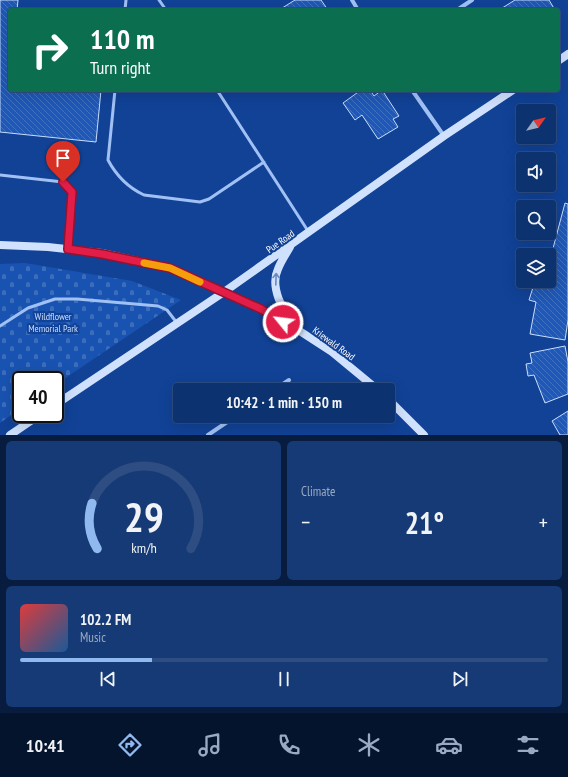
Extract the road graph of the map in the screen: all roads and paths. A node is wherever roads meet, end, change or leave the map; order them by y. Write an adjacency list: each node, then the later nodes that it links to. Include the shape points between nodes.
1 (472, 0): 2 (street)
2 (460, 8)
3 (115, 92): 8 (lane, via 108,160 130,187 144,195 200,202 209,199)
4 (218, 92): 8 (lane)
5 (413, 92): 7 (street)
6 (510, 92): 7 (street, Pue Road)
7 (444, 136): 10 (street, Pue Road)
8 (264, 162): 10 (lane)
9 (0, 175): 13 (lane, via 63,182 69,187 72,192)
10 (309, 232): 12 (street, Pue Road)
11 (0, 245): 13 (street, Kriewald Road)
12 (291, 245): 14 (street, Pue Road); 17 (street, one-way to 12, via 284,311 275,280 277,270)
13 (68, 249): 14 (street, Kriewald Road, via 170,268)
14 (224, 292): 15 (street, Pue Road); 17 (street, Kriewald Road)
15 (177, 323): 16 (lane, via 168,310 158,306 55,299 28,308); 21 (street, Pue Road)
16 (0, 326)
17 (294, 328): 20 (street, Kriewald Road, via 332,352)
18 (289, 380): 19 (street)
19 (284, 383)
20 (370, 383)
21 (64, 399)
22 (395, 406): 27 (street)
23 (28, 423): 25 (street)
24 (226, 423): 26 (street)
25 (10, 435)
26 (208, 435)
27 (424, 435)

